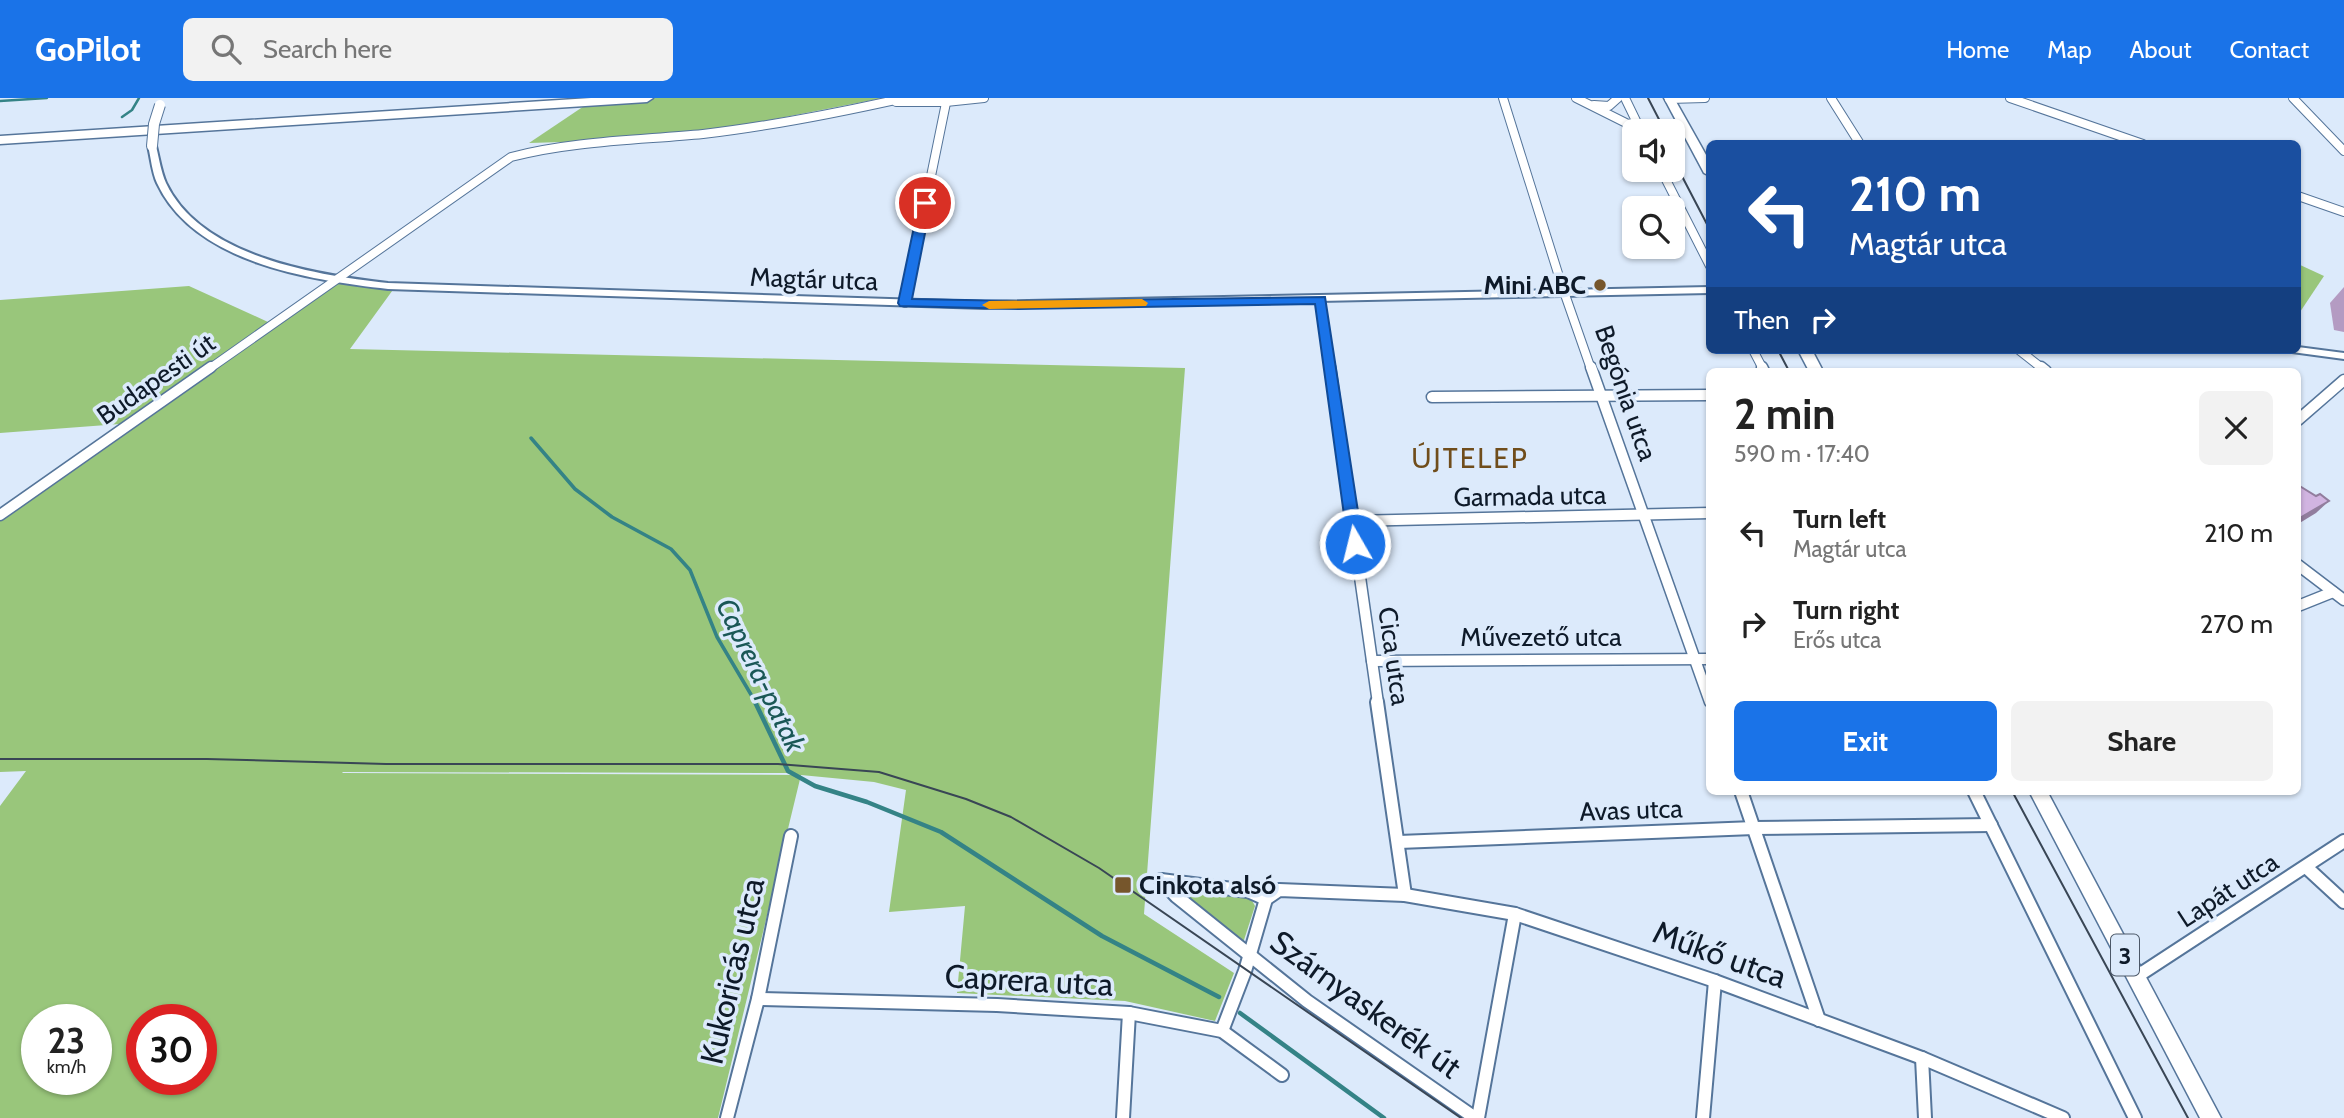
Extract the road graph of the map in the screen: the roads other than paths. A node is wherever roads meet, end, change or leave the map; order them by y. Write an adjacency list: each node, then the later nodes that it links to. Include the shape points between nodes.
1 (533, 98): 20 (highway)
2 (647, 98): 21 (highway)
3 (904, 98): 16 (street)
4 (984, 98): 14 (street)
5 (1503, 98): 33 (street, Begónia utca)
6 (1576, 98): 17 (street)
7 (1618, 98): 17 (street, via 1609,106)
8 (1625, 98): 18 (street)
9 (1669, 98): 10 (street); 26 (main road)
10 (1704, 98)
11 (1831, 98): 22 (street)
12 (2010, 98): 23 (street)
13 (2293, 98): 25 (street)
14 (947, 100): 16 (street); 35 (street)
15 (161, 101): 24 (street, bridge)
16 (888, 102): 31 (street, Budapesti út, via 737,130 524,151)
17 (1588, 104): 19 (street)
18 (1636, 119)
19 (1622, 121)
20 (0, 132)
21 (0, 140)
22 (1857, 140)
23 (2131, 140)
24 (152, 146): 31 (street, Magtár utca, via 163,190 199,228 252,257)
25 (2344, 151)
26 (1706, 166)
27 (1667, 182): 30 (street)
28 (2301, 197): 29 (street)
29 (2344, 212)
30 (1706, 258)
31 (337, 279): 35 (street, Magtár utca, via 411,288); 46 (street, Budapesti út)
32 (1706, 290): 33 (street, Magtár utca)
33 (1566, 293): 34 (street, Magtár utca); 42 (street, Begónia utca)
34 (1320, 299): 35 (street, Magtár utca); 48 (street, Cica utca)
35 (905, 303)
36 (2301, 351): 38 (street)
37 (2024, 354): 39 (street)
38 (2344, 356)
39 (2042, 368)
40 (2344, 380): 44 (street)
41 (1706, 395): 42 (street)
42 (1602, 396): 43 (street); 47 (street, Begónia utca)
43 (1432, 397)
44 (2301, 417)
45 (1706, 513): 47 (street, Garmada utca)
46 (1, 514)
47 (1644, 515): 48 (street, Garmada utca); 53 (street, Begónia utca)
48 (1352, 521): 55 (street, Cica utca)
49 (2301, 567): 50 (street)
50 (2333, 592): 51 (street); 52 (street)
51 (2344, 600)
52 (2301, 605)
53 (1695, 659): 54 (street, Művezető utca); 55 (street, Művezető utca); 56 (street, Begónia utca)
54 (1706, 659)
55 (1372, 661): 64 (street, Cica utca)
56 (1706, 691)
57 (1742, 795): 61 (street)
58 (1976, 795): 60 (street)
59 (2040, 795): 71 (main road, 3)
60 (1992, 825): 61 (street, Avas utca); 85 (street)
61 (1754, 828): 64 (street, Avas utca); 75 (street)
62 (791, 836): 73 (street, Kukoricás utca)
63 (2344, 841): 65 (street, Lapát utca)
64 (1398, 842): 66 (street, Cica utca)
65 (2306, 867): 68 (street); 71 (street, Lapát utca)
66 (1405, 895): 67 (street, Műkő utca, via 1279,890); 69 (street, Műkő utca)
67 (1266, 899): 70 (street); 70 (street, Szárnyaskerék út, via 1248,891 1161,880)
68 (2344, 902)
69 (1515, 914): 72 (street, Műkő utca); 81 (street)
70 (1251, 954): 76 (street); 81 (street, Szárnyaskerék út, via 1307,1001)
71 (2136, 977): 86 (main road, 3)
72 (1715, 981): 75 (street, Műkő utca); 82 (street)
73 (758, 999): 74 (street, Caprera utca); 79 (street, Kukoricás utca)
74 (1129, 1013): 76 (street, Caprera utca); 80 (street)
75 (1819, 1020): 77 (street, Műkő utca)
76 (1222, 1031): 78 (street, Caprera utca)
77 (1922, 1058): 83 (street); 84 (street, Műkő utca)
78 (1282, 1075)
79 (727, 1118)
80 (1123, 1118)
81 (1476, 1118)
82 (1703, 1118)
83 (1925, 1118)
84 (2063, 1118)
85 (2136, 1118)
86 (2211, 1118)

